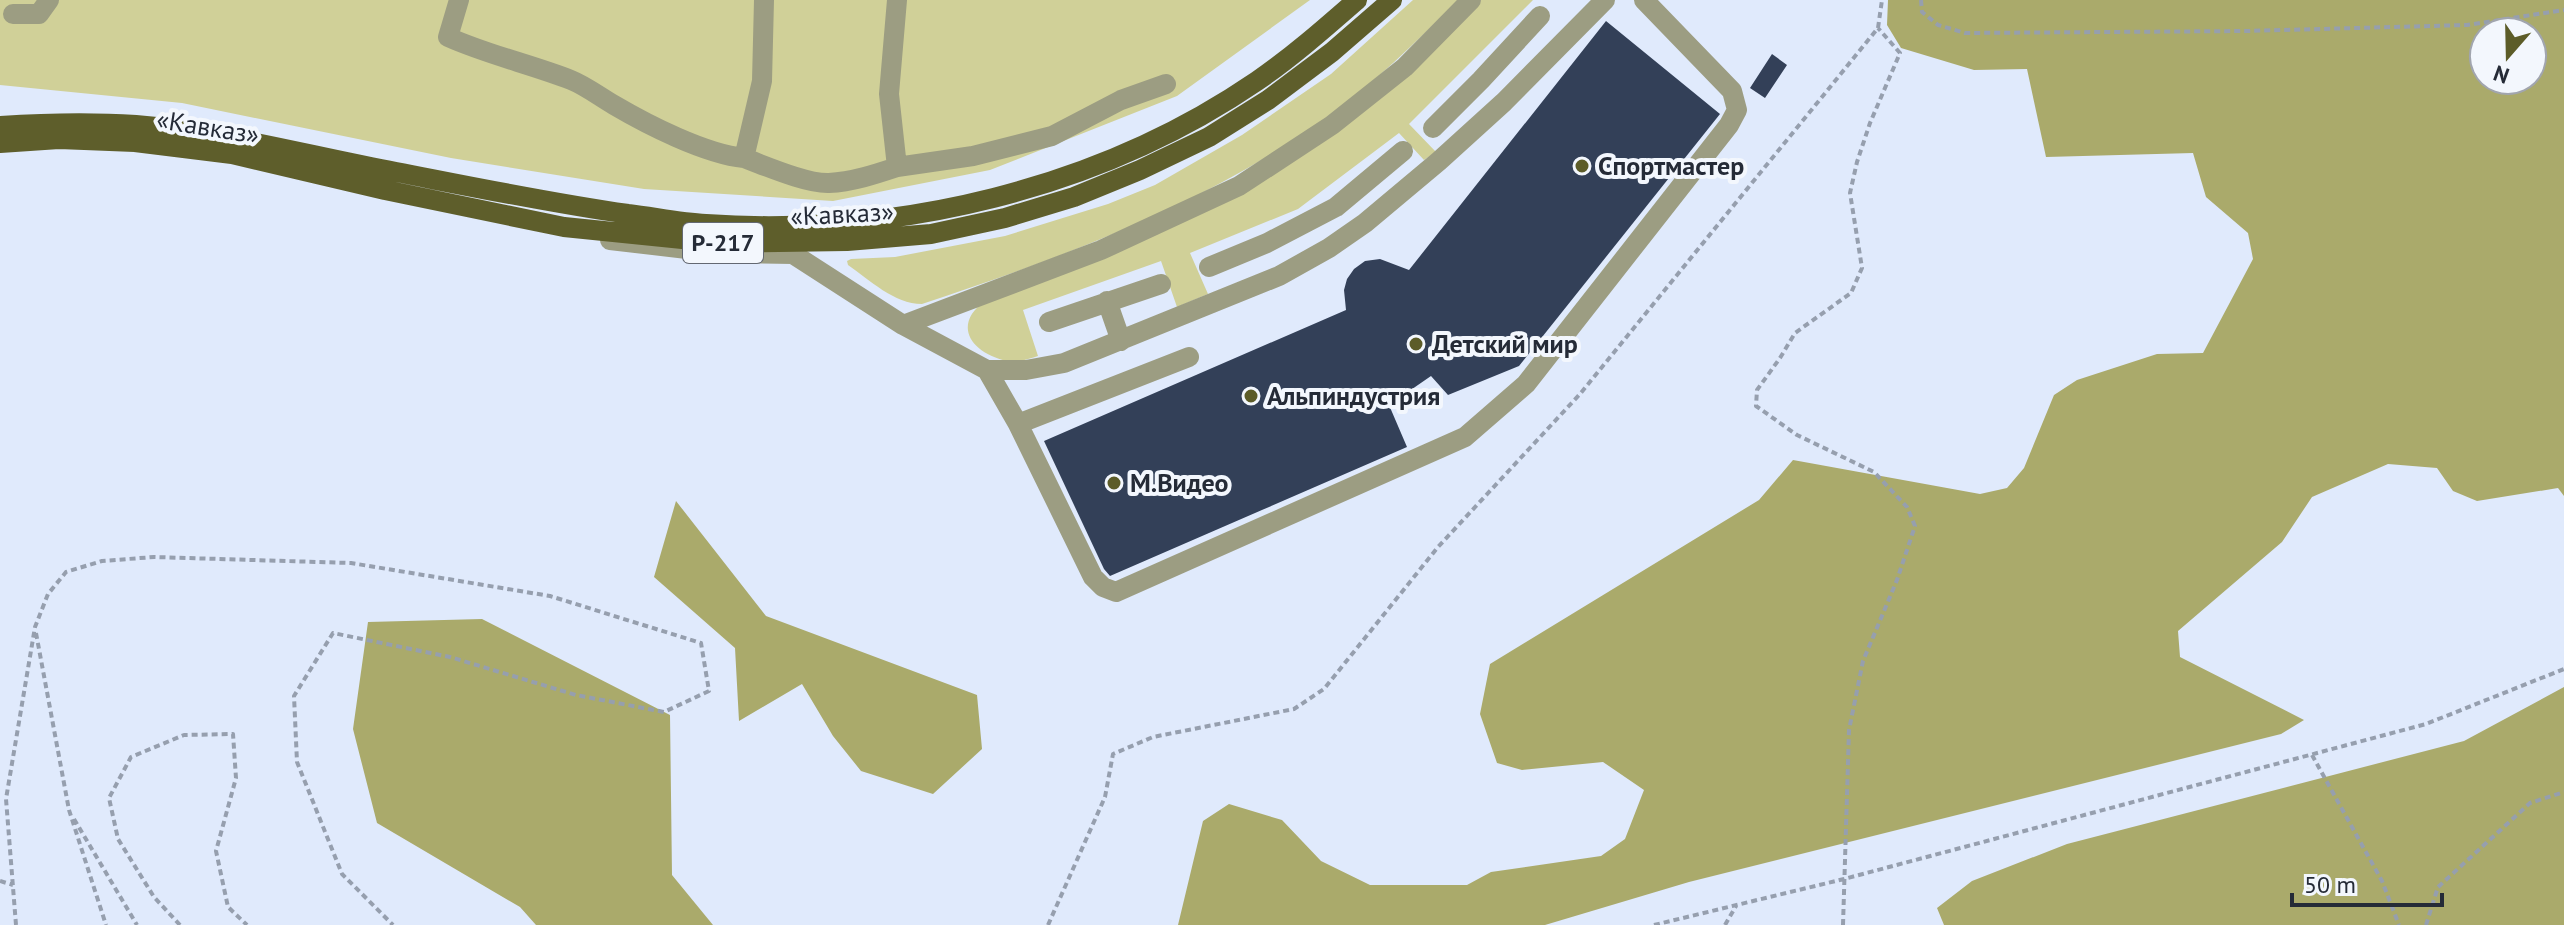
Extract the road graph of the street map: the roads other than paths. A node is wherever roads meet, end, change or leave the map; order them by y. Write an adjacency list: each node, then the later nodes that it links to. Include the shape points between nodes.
1 (49, 0): 10 (lane, via 39,14)
2 (459, 0): 19 (lane, via 448,37 573,81 688,141)
3 (764, 0): 19 (lane, via 762,81)
4 (897, 0): 20 (lane, via 889,94)
5 (1357, 0): 15 (main road, «Кавказ» / Р-217, via 1257,81 1135,148 998,197 839,225 703,224 583,207 137,125)
6 (1392, 0): 21 (main road, «Кавказ» / Р-217, via 1268,100 1209,137 1074,197 1005,218 931,234 783,243 722,243)
7 (1471, 0): 28 (lane, via 1381,87 1239,186 1101,250)
8 (1605, 0): 14 (lane)
9 (1644, 0): 32 (lane, via 1732,91 1737,110 1526,384 1465,437 1116,592 1093,577)
10 (13, 14)
11 (1540, 16): 12 (lane)
12 (1481, 80): 14 (lane); 16 (lane)
13 (1166, 84): 20 (lane, via 1121,100 1052,136 973,156)
14 (1504, 102): 24 (lane, via 1365,223)
15 (0, 126)
16 (1433, 128)
17 (0, 143): 21 (main road, «Кавказ» / Р-217, via 135,142 232,154)
18 (1403, 151): 22 (lane, via 1336,207)
19 (744, 158): 20 (lane, via 827,183)
20 (897, 167)
21 (564, 227): 28 (lane, via 661,248 793,254)
22 (1267, 243): 23 (lane); 24 (lane)
23 (1209, 267)
24 (1279, 276): 29 (lane)
25 (1161, 284): 26 (lane)
26 (1107, 301): 27 (lane); 29 (lane)
27 (1049, 322)
28 (903, 325): 31 (lane)
29 (1121, 341): 31 (lane, via 1064,363)
30 (1189, 357): 32 (lane)
31 (987, 370): 32 (lane)
32 (1018, 424)

